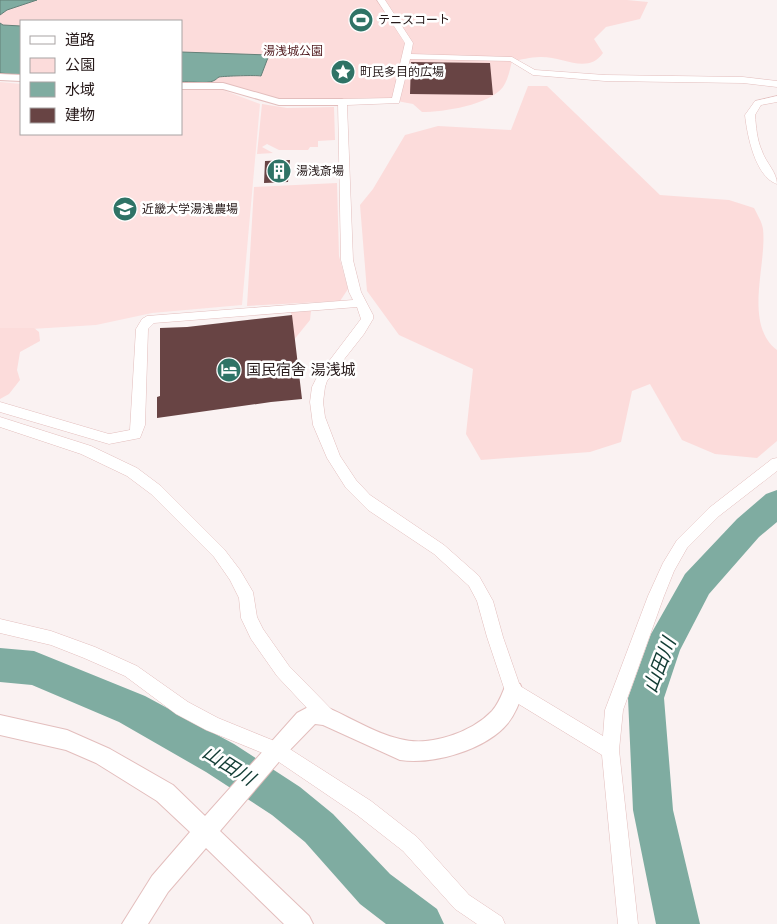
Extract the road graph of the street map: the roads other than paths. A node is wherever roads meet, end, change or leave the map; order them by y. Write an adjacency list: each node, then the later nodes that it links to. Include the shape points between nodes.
1 (381, 0): 2 (street, via 407,40)
2 (407, 56): 5 (street, via 512,59 533,72 605,78 744,80); 8 (street, via 396,101)
3 (0, 76): 4 (street)
4 (20, 78)
5 (777, 84)
6 (182, 86): 8 (street, via 223,86 278,102)
7 (777, 99): 9 (street, via 758,103 750,114 760,159)
8 (342, 102): 10 (street, via 346,252)
9 (777, 181)
10 (360, 303): 11 (street, via 151,318 142,330 138,425 130,437 109,440); 15 (street, via 367,315 365,324 326,372 317,389 318,416 332,456 360,494 389,518 455,560 476,583 489,609)
11 (0, 407)
12 (0, 422): 16 (street, via 86,450 132,472 156,490 219,553 247,598 249,618 257,634 283,671)
13 (777, 463): 18 (street, via 697,527 668,568 614,710)
14 (0, 626): 19 (street, via 52,638 131,671 182,708)
15 (513, 691): 16 (street, via 498,720 454,744 429,750 402,750); 18 (street)
16 (327, 717): 19 (street, via 317,714 309,717)
17 (0, 725): 20 (street, via 67,740 104,756 165,793)
18 (610, 750): 24 (street)
19 (272, 755): 20 (street); 23 (street, via 364,808 410,844 462,902)
20 (204, 831): 21 (street, via 160,884); 22 (street)
21 (134, 924)
22 (300, 924)
23 (495, 924)
24 (628, 924)

